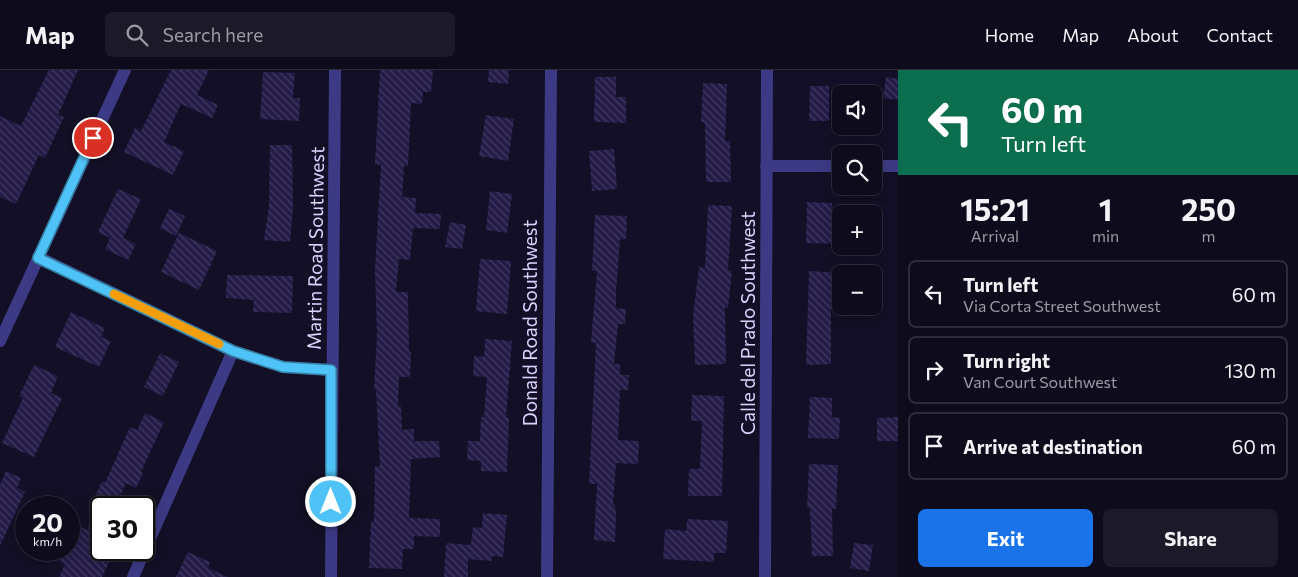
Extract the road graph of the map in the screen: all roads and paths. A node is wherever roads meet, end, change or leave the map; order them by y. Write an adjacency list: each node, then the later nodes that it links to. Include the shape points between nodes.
1 (125, 70): 9 (street)
2 (336, 70): 12 (street, Martin Road Southwest)
3 (550, 70): 15 (street, Donald Road Southwest)
4 (767, 70): 5 (street, Calle del Prado Southwest)
5 (766, 166): 6 (street); 16 (street, Calle del Prado Southwest)
6 (832, 166)
7 (882, 166): 8 (street)
8 (898, 166)
9 (38, 258): 10 (street); 11 (street)
10 (0, 341)
11 (233, 351): 12 (street, via 283,367); 13 (street)
12 (331, 370): 14 (street, Martin Road Southwest)
13 (133, 577)
14 (331, 577)
15 (546, 577)
16 (765, 577)

